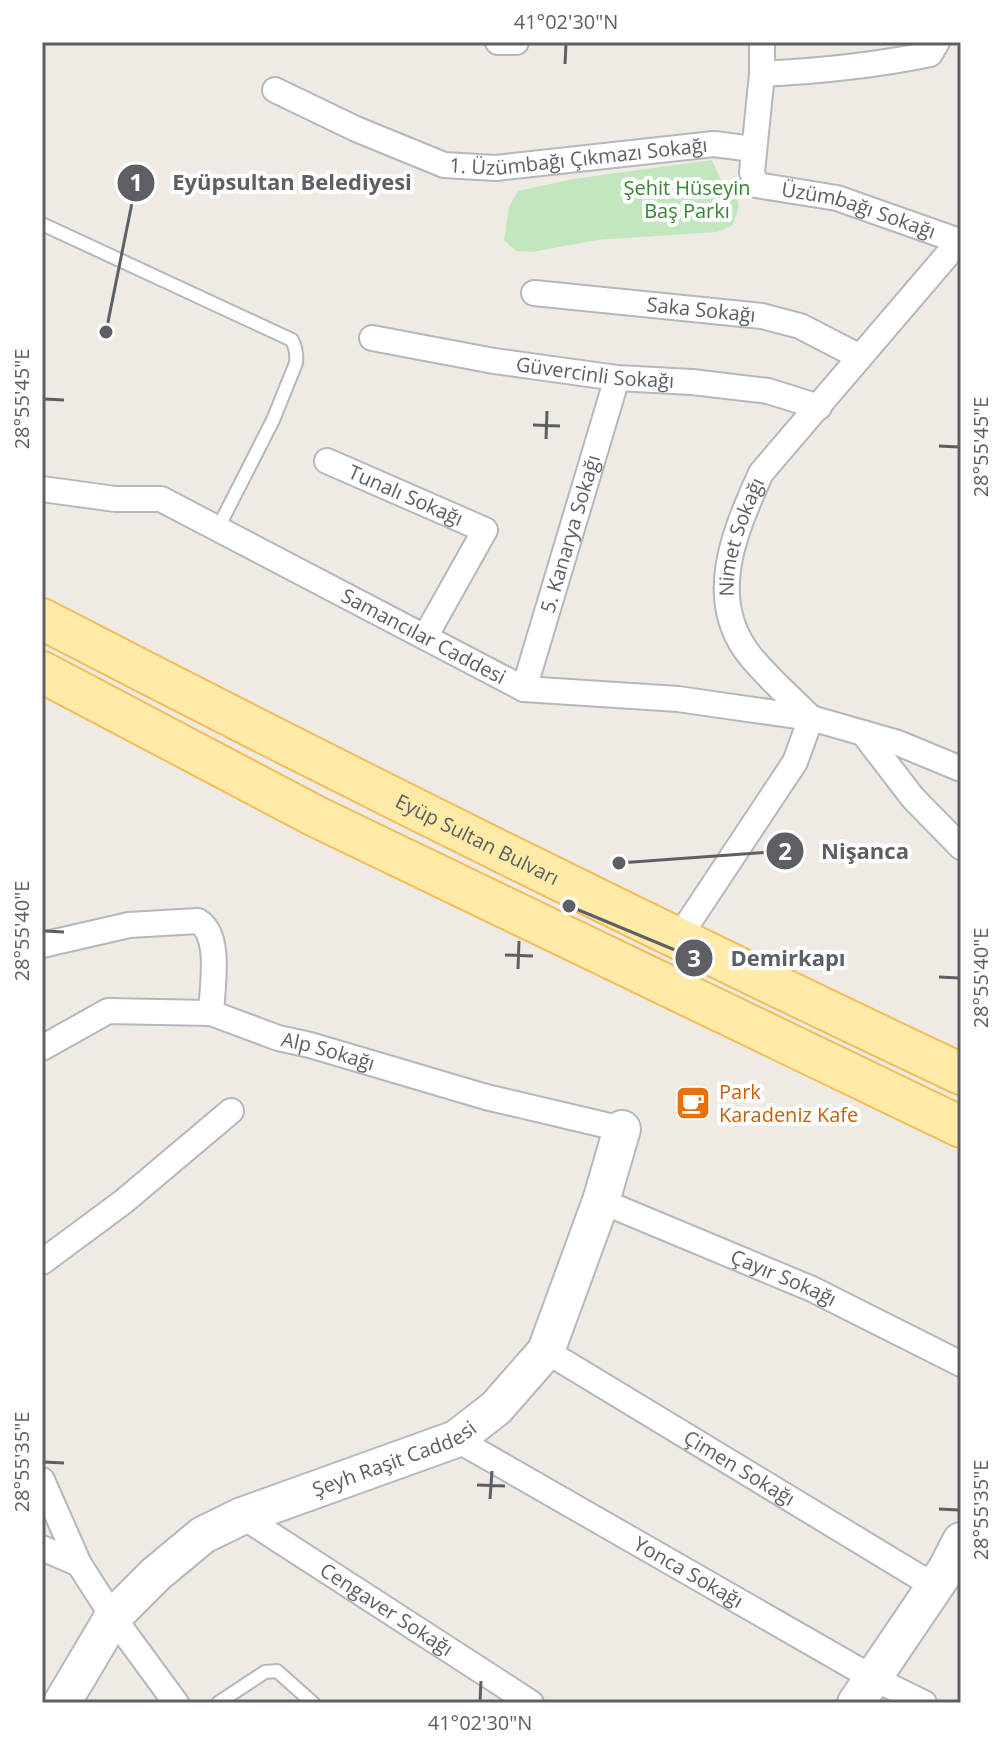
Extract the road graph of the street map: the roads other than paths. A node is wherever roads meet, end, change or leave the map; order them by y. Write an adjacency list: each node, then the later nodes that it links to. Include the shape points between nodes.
1 (498, 42): 2 (street)
2 (516, 42)
3 (762, 42): 5 (street, Üzümbağı Sokağı)
4 (937, 42): 5 (street, via 930,54 896,61)
5 (762, 74): 7 (street, Üzümbağı Sokağı)
6 (275, 90): 7 (street, 1. Üzümbağı Çıkmazı Sokağı, via 444,165 496,168 714,144)
7 (753, 149): 9 (street, Üzümbağı Sokağı, via 756,185 837,198)
8 (42, 224): 17 (lane, via 292,340 297,354 290,377)
9 (960, 240): 12 (street, Nimet Sokağı)
10 (534, 293): 12 (street, Saka Sokağı, via 762,316 800,326)
11 (372, 338): 13 (street, Güvercinli Sokağı)
12 (860, 357): 14 (street, Nimet Sokağı)
13 (617, 378): 14 (street, Güvercinli Sokağı, via 768,391); 21 (street, 5. Kanarya Sokağı)
14 (819, 407): 22 (street, Nimet Sokağı, via 761,473 731,549 725,589 732,622 749,656)
15 (327, 461): 19 (street, Tunalı Sokağı, via 485,530)
16 (42, 489): 17 (street, Samancılar Caddesi, via 161,499)
17 (218, 528): 19 (street, Samancılar Caddesi)
18 (42, 619): 26 (main road, Eyüp Sultan Bulvarı)
19 (425, 637): 21 (street, Samancılar Caddesi)
20 (42, 672): 32 (main road, via 315,816)
21 (524, 689): 22 (street, Samancılar Caddesi, via 678,699)
22 (811, 718): 23 (street, Samancılar Caddesi); 26 (street, via 795,762)
23 (863, 733): 24 (street, Samancılar Caddesi); 25 (street, via 913,798)
24 (961, 769)
25 (961, 847)
26 (679, 937): 30 (main road, Eyüp Sultan Bulvarı)
27 (42, 945): 28 (street, via 129,925 198,921 207,926 213,942)
28 (211, 1013): 29 (street, Alp Sokağı, via 108,1011); 33 (street, Alp Sokağı, via 278,1038 486,1097)
29 (42, 1048)
30 (961, 1074)
31 (231, 1111): 35 (street)
32 (961, 1127)
33 (622, 1129): 34 (street, Şeyh Raşit Caddesi)
34 (601, 1201): 36 (street, Şeyh Raşit Caddesi); 37 (street, Çayır Sokağı, via 812,1289)
35 (42, 1262)
36 (546, 1351): 38 (street, Şeyh Raşit Caddesi, via 496,1408); 44 (street, Çimen Sokağı)
37 (961, 1364)
38 (456, 1439): 40 (street, Şeyh Raşit Caddesi); 46 (street, Yonca Sokağı)
39 (42, 1480): 43 (street)
40 (242, 1516): 45 (street, Şeyh Raşit Caddesi, via 203,1535); 51 (street, Cengaver Sokağı)
41 (960, 1545): 44 (street)
42 (42, 1548): 43 (street)
43 (79, 1564): 45 (street)
44 (934, 1586): 46 (street)
45 (113, 1617): 47 (street, Şeyh Raşit Caddesi); 48 (street)
46 (864, 1690): 52 (street, Yonca Sokağı)
47 (62, 1703)
48 (176, 1703)
49 (218, 1703): 50 (lane, via 265,1672 277,1671)
50 (313, 1703)
51 (531, 1703)
52 (924, 1703)

